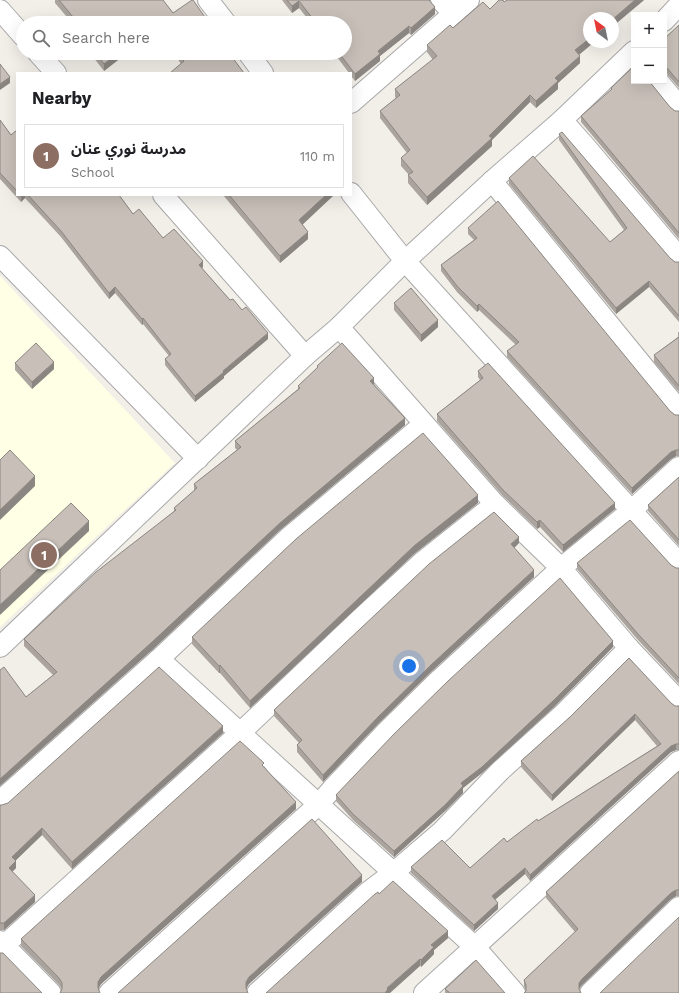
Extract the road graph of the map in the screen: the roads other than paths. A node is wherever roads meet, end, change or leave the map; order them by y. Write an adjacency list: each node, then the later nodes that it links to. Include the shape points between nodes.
1 (208, 0): 6 (street)
2 (469, 0): 4 (street)
3 (679, 5): 7 (street)
4 (447, 7): 15 (street)
5 (0, 10): 8 (street)
6 (221, 16)
7 (667, 18)
8 (16, 28)
9 (631, 55): 17 (street)
10 (44, 60): 12 (street)
11 (253, 60): 13 (street)
12 (55, 72)
13 (262, 72)
14 (661, 84): 16 (street)
15 (352, 102)
16 (679, 106)
17 (562, 120): 18 (street); 22 (street)
18 (492, 181): 23 (street); 26 (street)
19 (352, 194): 23 (street)
20 (164, 196): 25 (street)
21 (0, 256): 28 (street)
22 (679, 257)
23 (405, 260): 24 (street); 31 (street)
24 (339, 328): 25 (street); 27 (street)
25 (305, 356): 28 (street)
26 (679, 410)
27 (424, 424): 30 (street); 36 (street, via 288,538)
28 (198, 458): 34 (street)
29 (679, 467): 31 (street)
30 (495, 504): 33 (street); 38 (street, via 422,562)
31 (632, 510): 32 (street); 33 (street)
32 (679, 563)
33 (561, 568): 35 (street); 41 (street, via 440,679)
34 (0, 647)
35 (629, 648): 37 (street); 42 (street, via 562,715 500,771 442,831)
36 (159, 659): 38 (street); 40 (street)
37 (679, 701)
38 (240, 733): 41 (street); 44 (street)
39 (679, 761): 45 (street)
40 (0, 802)
41 (318, 805): 42 (street); 47 (street)
42 (393, 873): 45 (street); 48 (street, via 368,892)
43 (679, 907): 51 (street)
44 (1, 945): 46 (street)
45 (475, 947): 49 (street); 50 (street)
46 (51, 993)
47 (109, 993)
48 (257, 993)
49 (424, 993)
50 (515, 993)
51 (590, 993)

